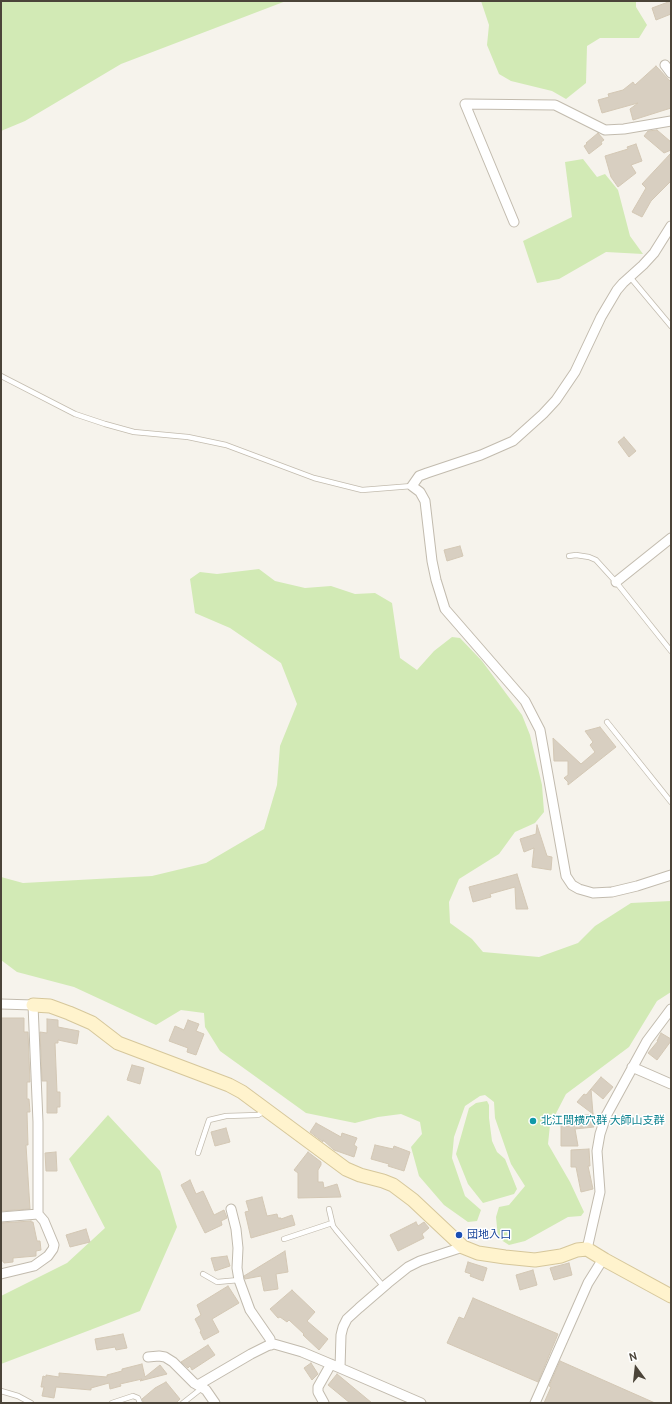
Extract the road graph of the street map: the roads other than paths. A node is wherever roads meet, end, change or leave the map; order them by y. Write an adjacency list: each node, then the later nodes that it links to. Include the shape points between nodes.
1 (665, 65): 2 (street)
2 (671, 73)
3 (671, 121): 4 (street, via 604,130 555,105 465,104)
4 (514, 222)
5 (671, 226): 6 (street, via 654,253)
6 (630, 277): 7 (lane); 9 (street, via 617,290 601,317 575,372 556,400 538,419 513,442 419,476)
7 (671, 326)
8 (1, 376): 9 (lane, via 75,414 104,424 134,432 188,437 226,445 314,478 362,490)
9 (412, 486): 16 (street, via 420,492 425,501 432,561 445,609 526,701 540,730 566,876 572,885 594,893 612,892)
10 (671, 538): 12 (street)
11 (569, 556): 12 (lane, via 576,555 596,560)
12 (616, 582): 13 (lane)
13 (671, 651)
14 (607, 722): 15 (lane)
15 (671, 802)
16 (671, 875)
17 (1, 1004): 18 (street)
18 (33, 1005): 22 (street, via 50,1006 69,1012 92,1023 118,1043 230,1085); 26 (street, via 38,1129)
19 (671, 1009): 20 (street, via 650,1036)
20 (632, 1067): 21 (street); 31 (street, via 606,1116 600,1134 597,1151 600,1192)
21 (671, 1084)
22 (266, 1110): 23 (lane, via 258,1115 226,1116 209,1120); 30 (street, via 346,1169 393,1185 413,1200)
23 (198, 1153)
24 (231, 1209): 35 (street, via 236,1229)
25 (329, 1209): 28 (lane)
26 (38, 1214): 27 (street); 33 (street, via 44,1221 54,1245 53,1249 34,1266)
27 (1, 1217)
28 (332, 1223): 29 (lane); 36 (lane)
29 (284, 1239)
30 (463, 1247): 31 (street, via 478,1253 535,1260); 36 (street, via 420,1261)
31 (587, 1249): 32 (street)
32 (603, 1259): 37 (street); 51 (street, via 588,1283)
33 (1, 1274)
34 (203, 1274): 35 (lane, via 217,1282)
35 (239, 1280): 38 (street, via 250,1310 270,1339)
36 (384, 1287): 41 (street, via 347,1319 341,1335)
37 (671, 1296)
38 (271, 1345): 40 (street, via 302,1352); 42 (street)
39 (148, 1357): 42 (street, via 165,1357 194,1384)
40 (331, 1364): 41 (street); 49 (street, via 318,1387)
41 (340, 1368): 50 (street)
42 (200, 1386): 47 (lane); 48 (street)
43 (1, 1391): 44 (lane)
44 (31, 1403)
45 (112, 1403): 46 (lane, via 133,1396 138,1398)
46 (140, 1403)
47 (183, 1403)
48 (215, 1403)
49 (324, 1403)
50 (421, 1403)
51 (535, 1403)

